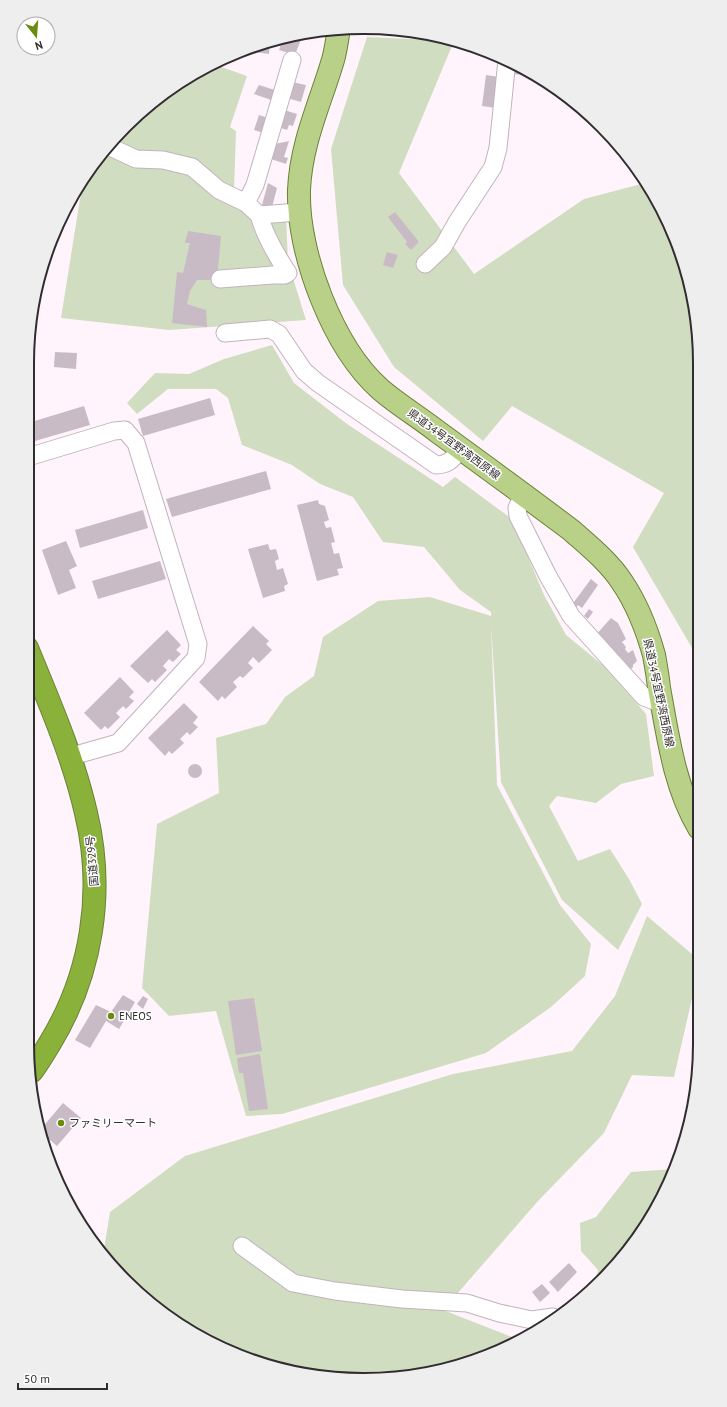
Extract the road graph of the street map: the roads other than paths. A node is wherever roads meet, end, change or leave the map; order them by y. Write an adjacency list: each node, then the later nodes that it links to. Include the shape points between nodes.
1 (338, 35): 6 (main road, 県道34号宜野湾西原線, via 333,59 311,123 303,159)
2 (292, 60): 5 (street, via 255,185)
3 (506, 67): 8 (street, via 498,148 493,167 443,247)
4 (114, 149): 5 (street, via 136,159 163,160 192,167 219,190)
5 (246, 203): 7 (street)
6 (299, 212): 7 (street); 11 (main road, 県道34号宜野湾西原線, via 306,252 315,282 350,354 380,389)
7 (259, 215): 9 (street, via 262,226 288,273)
8 (425, 264)
9 (220, 279)
10 (225, 333): 11 (street, via 270,329 279,334 304,371 318,383 436,465 448,462)
11 (461, 449): 13 (main road, 県道34号宜野湾西原線)
12 (34, 455): 16 (street, via 114,431 124,430 136,443 198,644 196,658 118,742)
13 (523, 494): 15 (main road, 県道34号宜野湾西原線, via 571,530 599,555 622,582 646,630 654,656); 15 (street, via 517,508 518,516 570,616 644,697)
14 (34, 666): 16 (highway, 国道329号)
15 (662, 704): 17 (main road, 県道34号宜野湾西原線, via 678,784)
16 (69, 757): 18 (highway, 国道329号, via 86,813 93,849 94,912 85,963 73,1000)
17 (693, 819)
18 (35, 1066)
19 (242, 1246): 20 (street, via 293,1283 335,1292 467,1303 532,1320)
20 (545, 1318)

